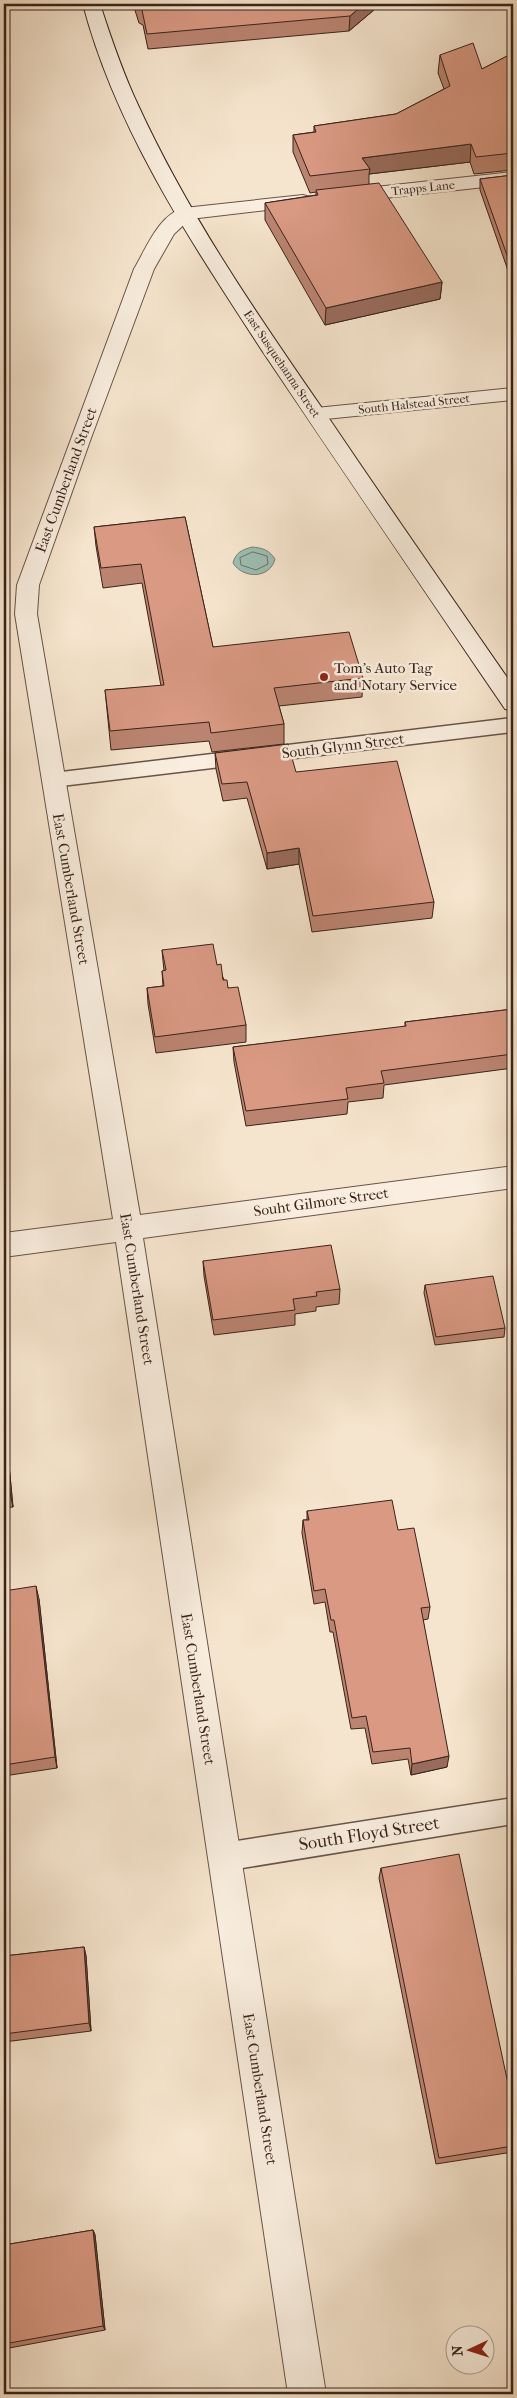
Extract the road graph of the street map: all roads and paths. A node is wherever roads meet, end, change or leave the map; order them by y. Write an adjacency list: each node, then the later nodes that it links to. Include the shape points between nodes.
1 (90, 4): 3 (street, East Susquehanna Street, via 123,96)
2 (513, 178): 3 (street, Trapps Lane)
3 (184, 214): 5 (street, East Susquehanna Street); 8 (street, East Cumberland Street, via 166,232 144,269 28,585 26,614)
4 (513, 394): 5 (street, South Halstead Street)
5 (316, 414): 6 (street, East Susquehanna Street)
6 (513, 703)
7 (513, 725): 8 (lane, South Glynn Street)
8 (53, 780): 10 (street, East Cumberland Street)
9 (513, 1177): 10 (street, Souht Gilmore Street)
10 (128, 1228): 11 (street, Souht Gilmore Street); 13 (street, East Cumberland Street)
11 (4, 1245)
12 (513, 1811): 13 (lane, South Floyd Street)
13 (224, 1857): 14 (street, East Cumberland Street)
14 (307, 2394)

